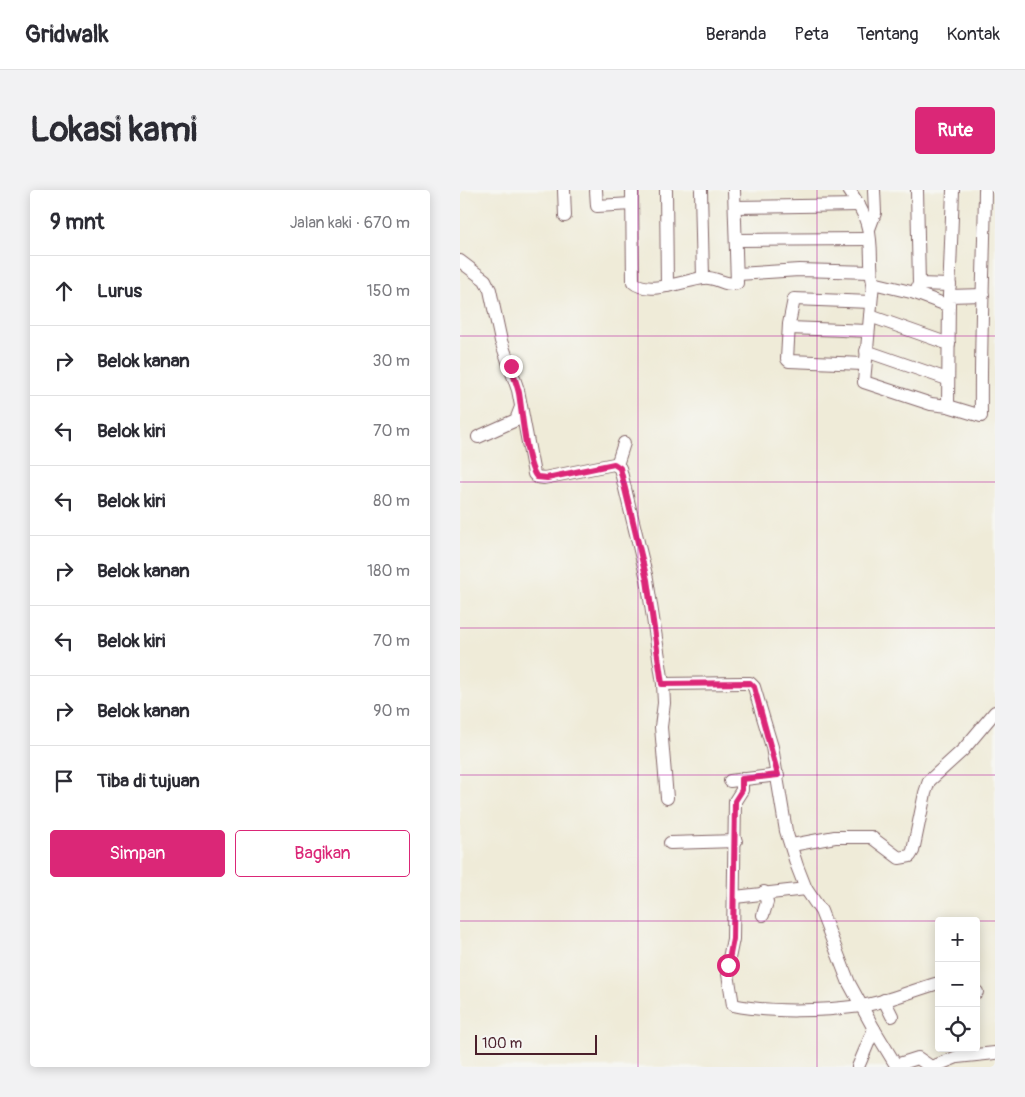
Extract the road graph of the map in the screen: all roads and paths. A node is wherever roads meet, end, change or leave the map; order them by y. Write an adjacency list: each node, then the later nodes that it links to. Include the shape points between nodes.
1 (564, 190): 15 (street)
2 (596, 190): 12 (street, via 597,206)
3 (632, 190): 12 (street)
4 (666, 190): 22 (street)
5 (701, 190): 21 (street)
6 (734, 190): 14 (street)
7 (849, 190): 13 (street)
8 (874, 190): 16 (street, via 875,213)
9 (917, 190): 23 (street)
10 (952, 190): 25 (street)
11 (985, 190): 24 (street)
12 (632, 204): 22 (street, via 633,282 637,285)
13 (859, 205): 14 (street); 16 (street)
14 (735, 207): 17 (street)
15 (565, 216)
16 (869, 234): 17 (street); 20 (street)
17 (736, 240): 19 (street)
18 (460, 261): 34 (street, via 485,280 490,290 494,318)
19 (738, 274): 20 (street, via 799,270); 21 (street, via 735,284 726,284 718,278)
20 (872, 277): 23 (street); 26 (street)
21 (703, 278): 22 (street)
22 (668, 286)
23 (917, 288): 25 (street); 25 (street)
24 (983, 295): 25 (street); 33 (street, via 981,416)
25 (949, 296): 30 (street)
26 (871, 302): 27 (street); 28 (street, via 794,299)
27 (870, 316): 29 (street); 30 (street)
28 (788, 328): 29 (street); 31 (street, via 790,361)
29 (868, 331): 31 (street)
30 (949, 344): 32 (street)
31 (865, 358): 32 (street); 33 (street, via 863,380 866,384)
32 (947, 378): 33 (street)
33 (948, 406)
34 (521, 407): 35 (street, via 516,420); 37 (street, via 528,449 537,477)
35 (478, 437)
36 (624, 443): 37 (street)
37 (617, 465): 38 (street, via 623,475 647,580)
38 (662, 684): 40 (street, via 752,684); 41 (street, via 661,727)
39 (995, 712): 44 (street, via 963,750 929,782 910,856 899,858 871,837 835,838)
40 (778, 775): 42 (street, via 736,780 742,790 735,801); 44 (street, via 786,831)
41 (667, 798)
42 (736, 841): 43 (street); 47 (street)
43 (670, 843)
44 (792, 845): 45 (street)
45 (806, 888): 46 (street); 51 (street, via 821,911)
46 (764, 892): 47 (street); 48 (street, via 767,902)
47 (735, 897): 51 (street, via 733,939 727,968 733,1005 783,1010)
48 (763, 915)
49 (935, 984): 50 (street)
50 (884, 1000): 51 (street); 52 (street)
51 (861, 1006): 53 (street)
52 (892, 1016)
53 (874, 1029): 55 (street); 56 (street)
54 (995, 1053): 57 (street, via 957,1057)
55 (897, 1066): 57 (street, via 918,1058)
56 (858, 1067)
57 (931, 1067)

